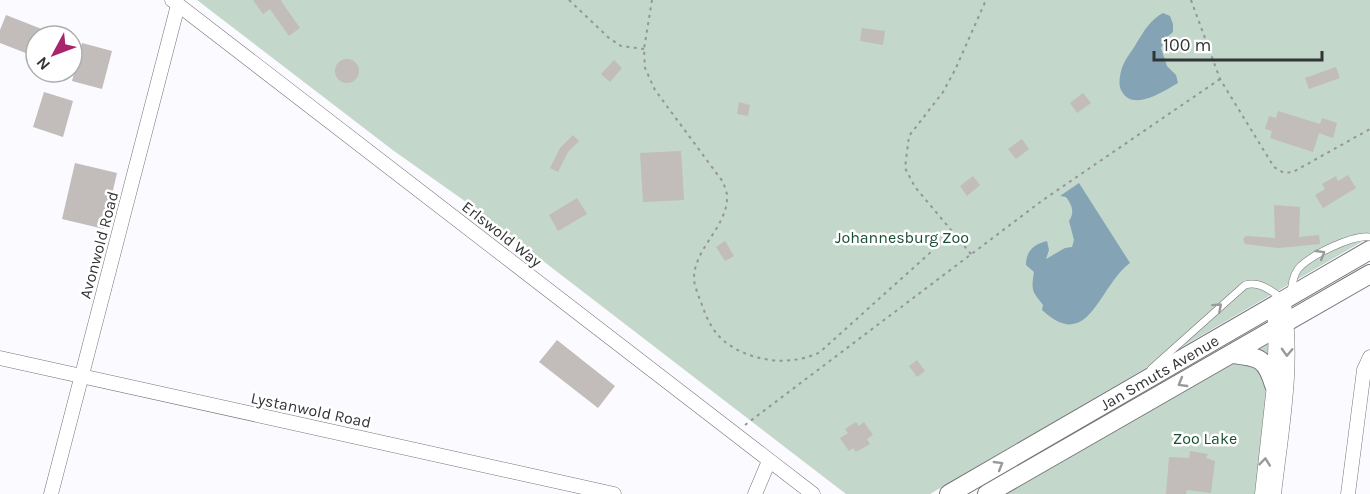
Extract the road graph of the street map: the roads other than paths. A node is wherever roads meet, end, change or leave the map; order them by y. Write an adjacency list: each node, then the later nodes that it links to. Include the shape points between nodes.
1 (175, 2): 10 (street, Avonwold Road); 14 (street, Erlswold Way)
2 (1370, 237): 5 (lane, one-way to 2, via 1303,264 1343,240)
3 (1370, 250): 5 (main road, Jan Smuts Avenue)
4 (1370, 274): 6 (main road, Jan Smuts Avenue)
5 (1282, 300): 6 (street); 12 (main road, Jan Smuts Avenue); 12 (lane, one-way to 5, via 1245,285 1260,284)
6 (1282, 324): 7 (main road, Jan Smuts Avenue); 11 (street); 13 (street, one-way to 13)
7 (1233, 354): 11 (main road, via 1261,360); 20 (main road, Jan Smuts Avenue, one-way to 20)
8 (0, 357): 10 (street, Lystanwold Road)
9 (1370, 357): 23 (street, via 1364,370)
10 (82, 376): 15 (street, Avonwold Road); 16 (street, Lystanwold Road)
11 (1274, 385): 13 (street)
12 (1129, 389): 19 (main road, Jan Smuts Avenue, one-way to 12)
13 (1277, 409): 21 (street, one-way to 13); 22 (street)
14 (769, 461): 17 (street); 18 (street, Erlswold Way)
15 (51, 494)
16 (614, 494)
17 (755, 494)
18 (813, 494)
19 (949, 494)
20 (987, 494)
21 (1262, 494)
22 (1274, 494)
23 (1348, 494)

